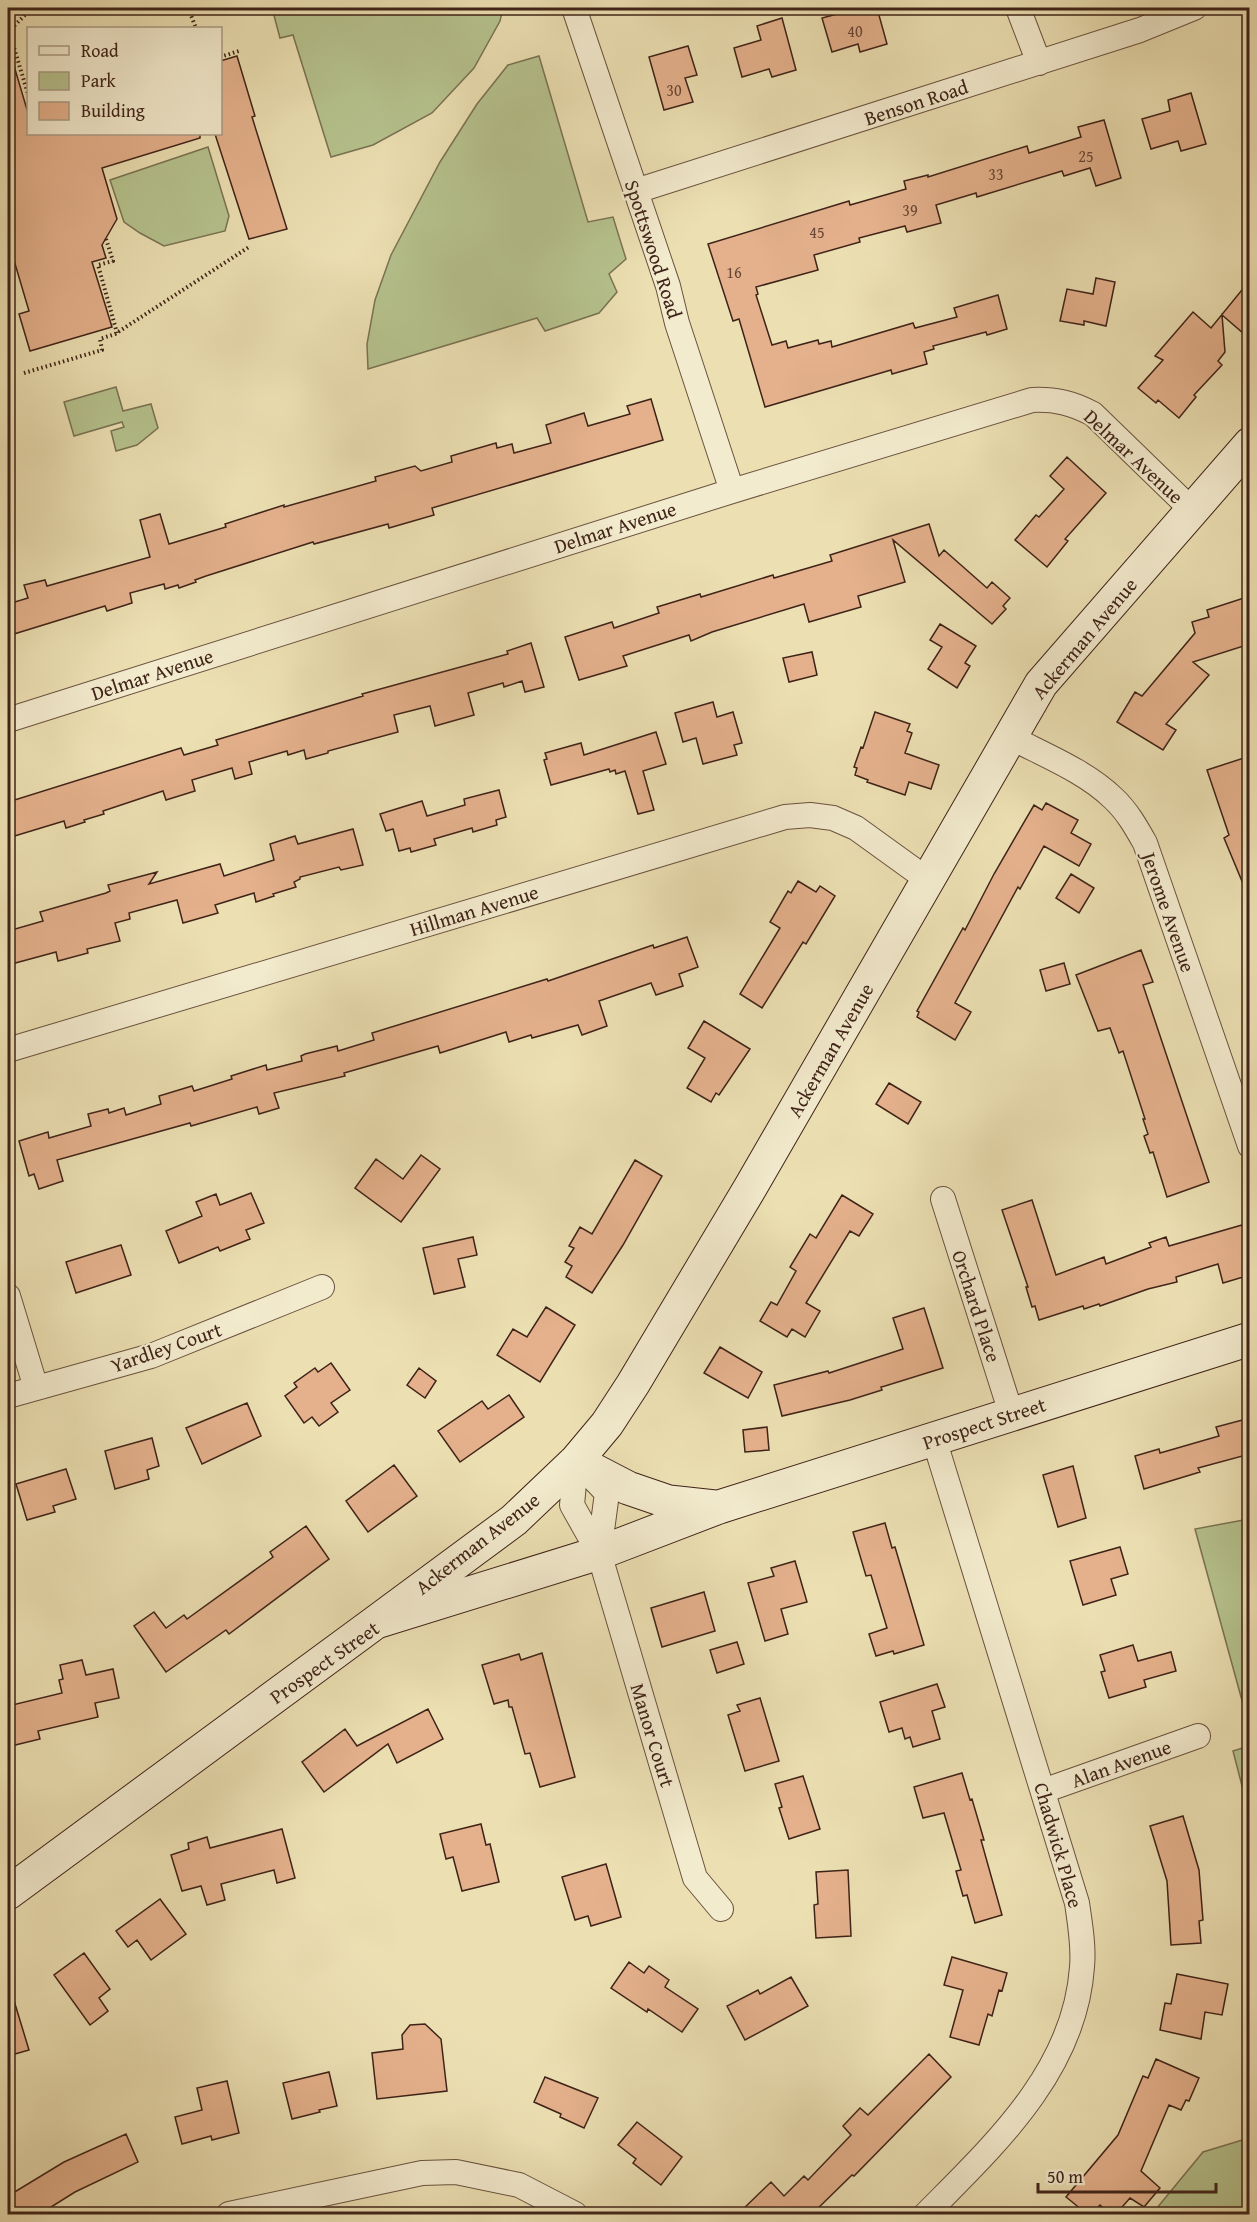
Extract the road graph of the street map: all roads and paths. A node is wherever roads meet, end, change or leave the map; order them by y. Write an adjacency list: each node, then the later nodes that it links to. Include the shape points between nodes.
1 (32, 8): 7 (path)
2 (188, 8): 6 (path)
3 (574, 8): 12 (street, Spottswood Road)
4 (1018, 8): 10 (street)
5 (1194, 8): 10 (street, Benson Road)
6 (196, 27)
7 (8, 32): 11 (path)
8 (239, 51): 9 (path)
9 (222, 56)
10 (1039, 63): 12 (street, Benson Road)
11 (27, 91)
12 (636, 191): 20 (street, Spottswood Road)
13 (106, 239): 17 (path, via 113,261 98,265)
14 (249, 247): 17 (path)
15 (14, 259): 16 (path)
16 (8, 261)
17 (117, 333): 18 (path, via 99,339 102,350)
18 (24, 373)
19 (1250, 444): 21 (main road, Ackerman Avenue)
20 (732, 490): 21 (street, Delmar Avenue, via 1032,400 1053,399 1093,414); 22 (street, Delmar Avenue)
21 (1192, 510): 23 (main road, Ackerman Avenue, via 1041,684)
22 (8, 720)
23 (1010, 737): 24 (main road, Ackerman Avenue); 26 (street, Jerome Avenue, via 1088,779 1130,817 1145,843)
24 (928, 880): 25 (street, Hillman Avenue, via 856,828 833,818 785,817); 35 (main road, Ackerman Avenue, via 633,1384)
25 (8, 1050)
26 (1250, 1146)
27 (943, 1199): 33 (street, Orchard Place)
28 (322, 1287): 31 (street, Yardley Court, via 151,1356)
29 (8, 1296): 31 (street)
30 (1250, 1339): 33 (main road, Prospect Street)
31 (36, 1388): 32 (street, Yardley Court)
32 (8, 1396)
33 (1011, 1413): 34 (main road, Prospect Street)
34 (934, 1439): 36 (main road, Prospect Street); 40 (street, Chadwick Place)
35 (576, 1461): 36 (main road, Prospect Street, via 628,1488 669,1502); 37 (street, Manor Court, via 572,1505); 37 (street, Manor Court, via 607,1493); 38 (main road, Ackerman Avenue, via 514,1520)
36 (719, 1507): 37 (main road, Prospect Street)
37 (599, 1553): 38 (main road, Prospect Street); 42 (street, Manor Court, via 695,1878)
38 (376, 1622): 41 (main road, Prospect Street)
39 (1198, 1736): 40 (street, Alan Avenue)
40 (1044, 1791): 45 (street, Chadwick Place, via 1082,1933 1077,2001 1052,2066 1027,2106)
41 (8, 1893)
42 (721, 1909)
43 (229, 2214): 44 (street, via 422,2173 456,2172 519,2185)
44 (575, 2214)
45 (926, 2214)

